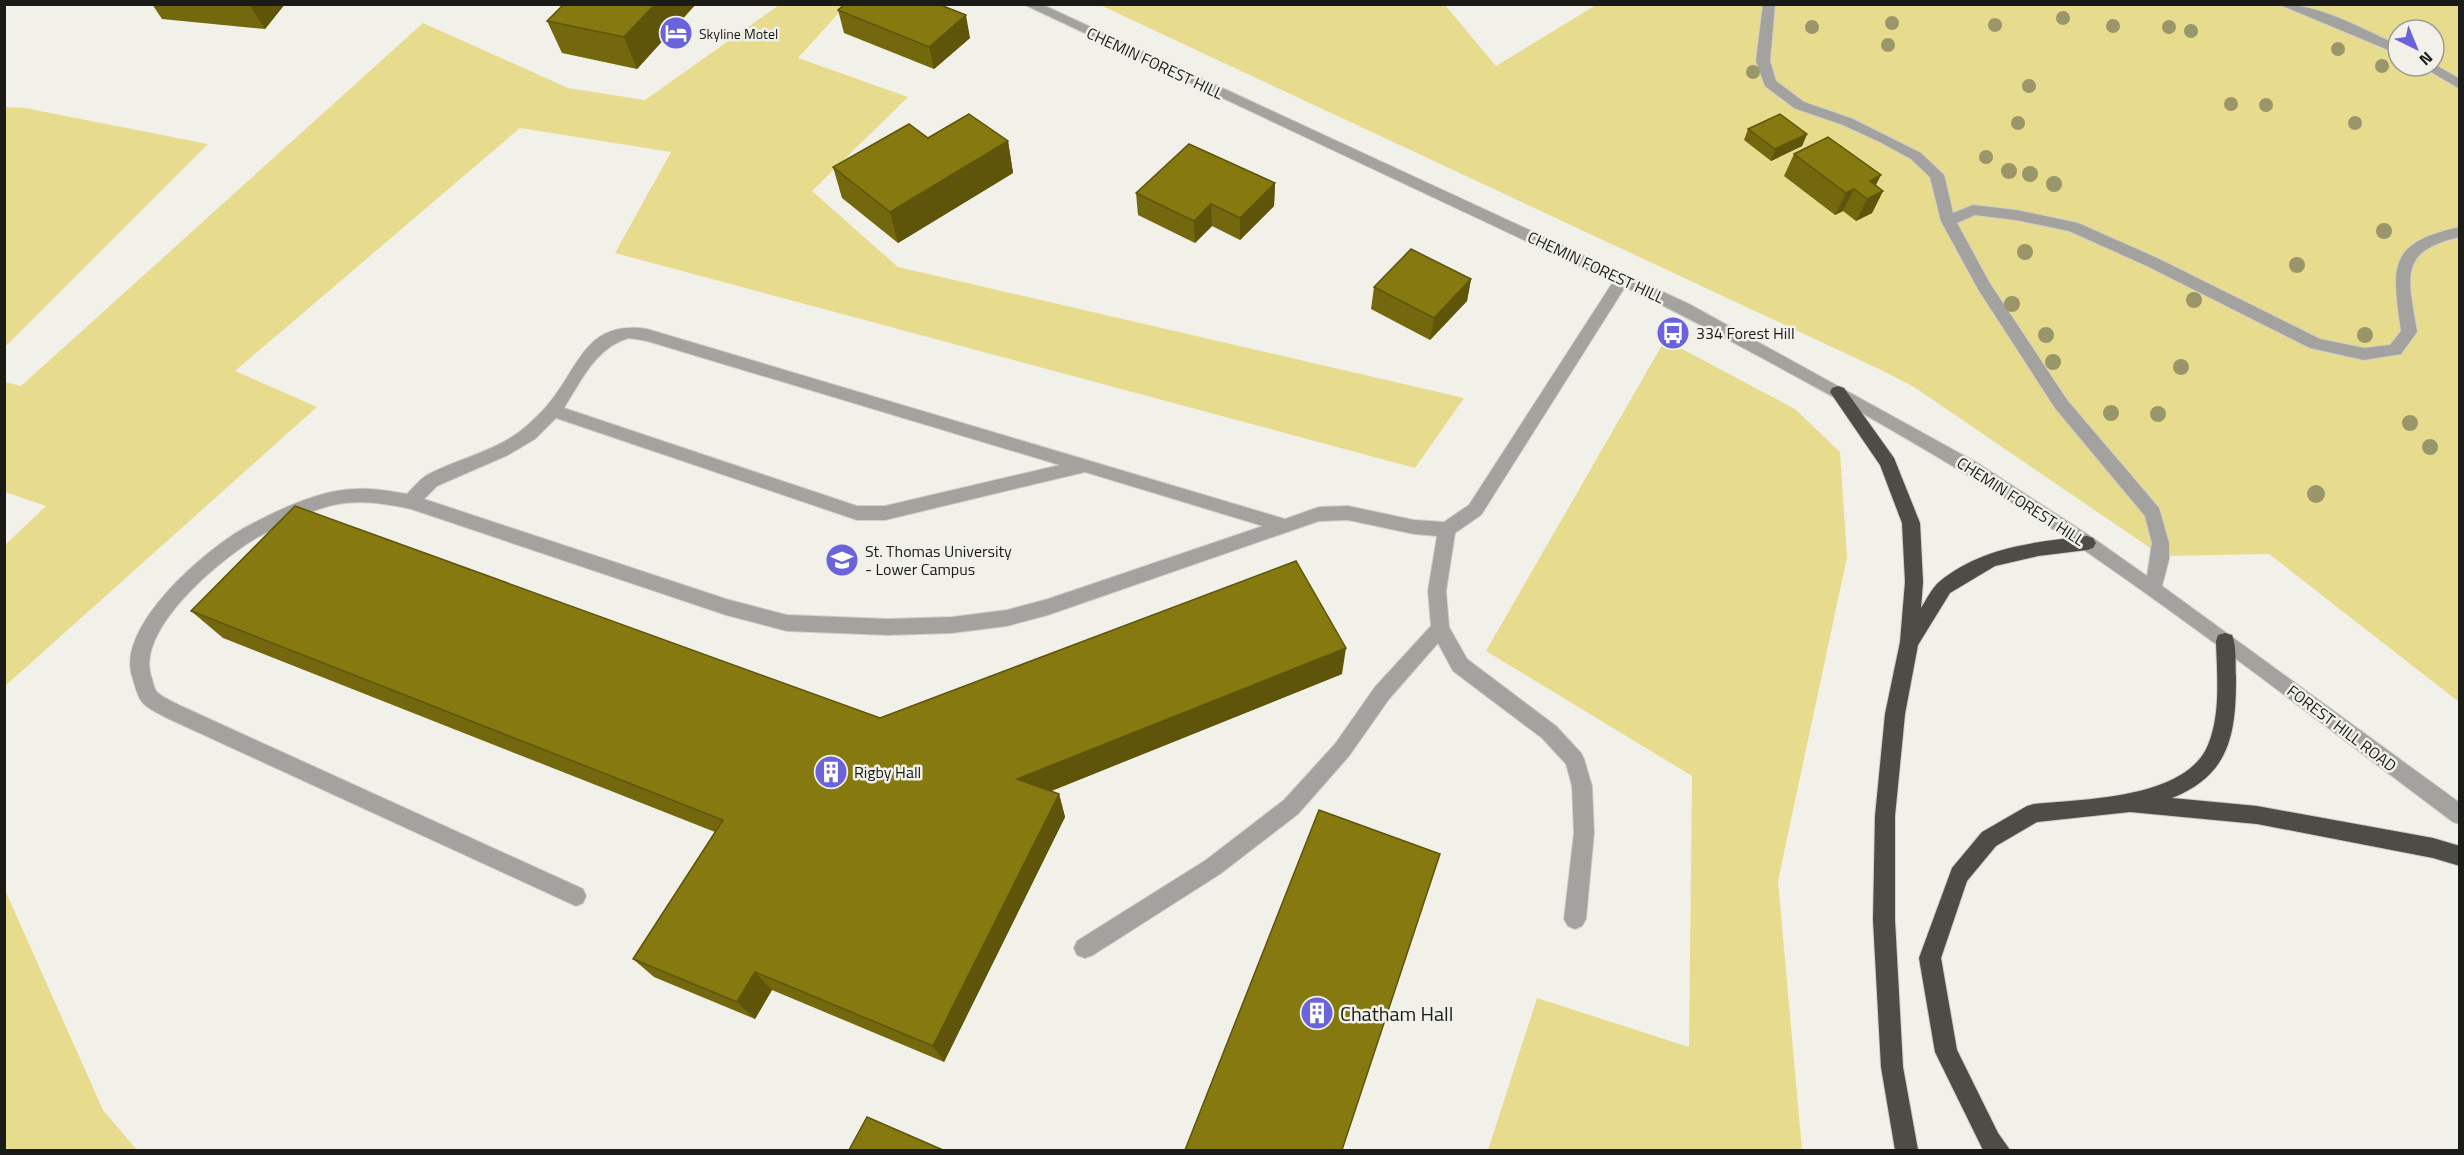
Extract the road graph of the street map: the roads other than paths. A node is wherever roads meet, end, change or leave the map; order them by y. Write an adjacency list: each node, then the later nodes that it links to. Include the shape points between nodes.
1 (1029, 4): 9 (street, CHEMIN FOREST HILL)
2 (1769, 4): 7 (street, via 1763,61 1770,83 1799,105 1848,122 1916,156 1937,175)
3 (2284, 4): 4 (street)
4 (2386, 45)
5 (2446, 77): 6 (street)
6 (2460, 85)
7 (1948, 221): 8 (street, via 1973,210 2016,214 2073,227 2316,344 2364,354 2395,350 2409,332 2402,274 2409,252 2434,236); 17 (street, via 1983,285 2061,404 2153,513 2161,535 2162,556)
8 (2460, 232)
9 (1622, 280): 10 (street, CHEMIN FOREST HILL, via 1683,308); 15 (street, via 1475,510)
10 (1838, 392): 16 (street, CHEMIN FOREST HILL, via 1973,469); 20 (highway, via 1888,463 1911,523 1914,582)
11 (553, 411): 12 (street, via 858,513 885,513); 12 (street, via 591,353 611,337 629,332); 13 (street, via 529,434 502,450 431,481)
12 (1085, 466): 14 (street)
13 (411, 502): 14 (street, via 726,607 787,623 888,627 1007,618); 24 (street, via 371,494 332,499 299,509 250,532 168,601 145,636 138,668 149,697 174,712)
14 (1283, 525): 15 (street, via 1319,514 1348,513 1414,527)
15 (1447, 529): 18 (street, via 1437,591)
16 (2087, 543): 17 (street, CHEMIN FOREST HILL); 20 (highway, via 1990,560 1944,588)
17 (2152, 589): 19 (street, CHEMIN FOREST HILL)
18 (1440, 628): 25 (street, via 1460,665 1549,732 1574,759 1582,786 1584,833); 26 (street, via 1291,807 1213,867)
19 (2225, 641): 21 (highway, via 2226,701 2218,748 2199,774); 22 (street, FOREST HILL ROAD)
20 (1909, 642): 27 (highway, via 1895,714 1885,816 1884,920 1892,1067)
21 (2130, 803): 23 (highway, via 2257,815); 28 (highway, via 2034,813 1989,839 1959,875 1930,958 1946,1052)
22 (2460, 815)
23 (2460, 856)
24 (576, 896)
25 (1575, 919)
26 (1085, 948)
27 (1907, 1150)
28 (1998, 1150)

